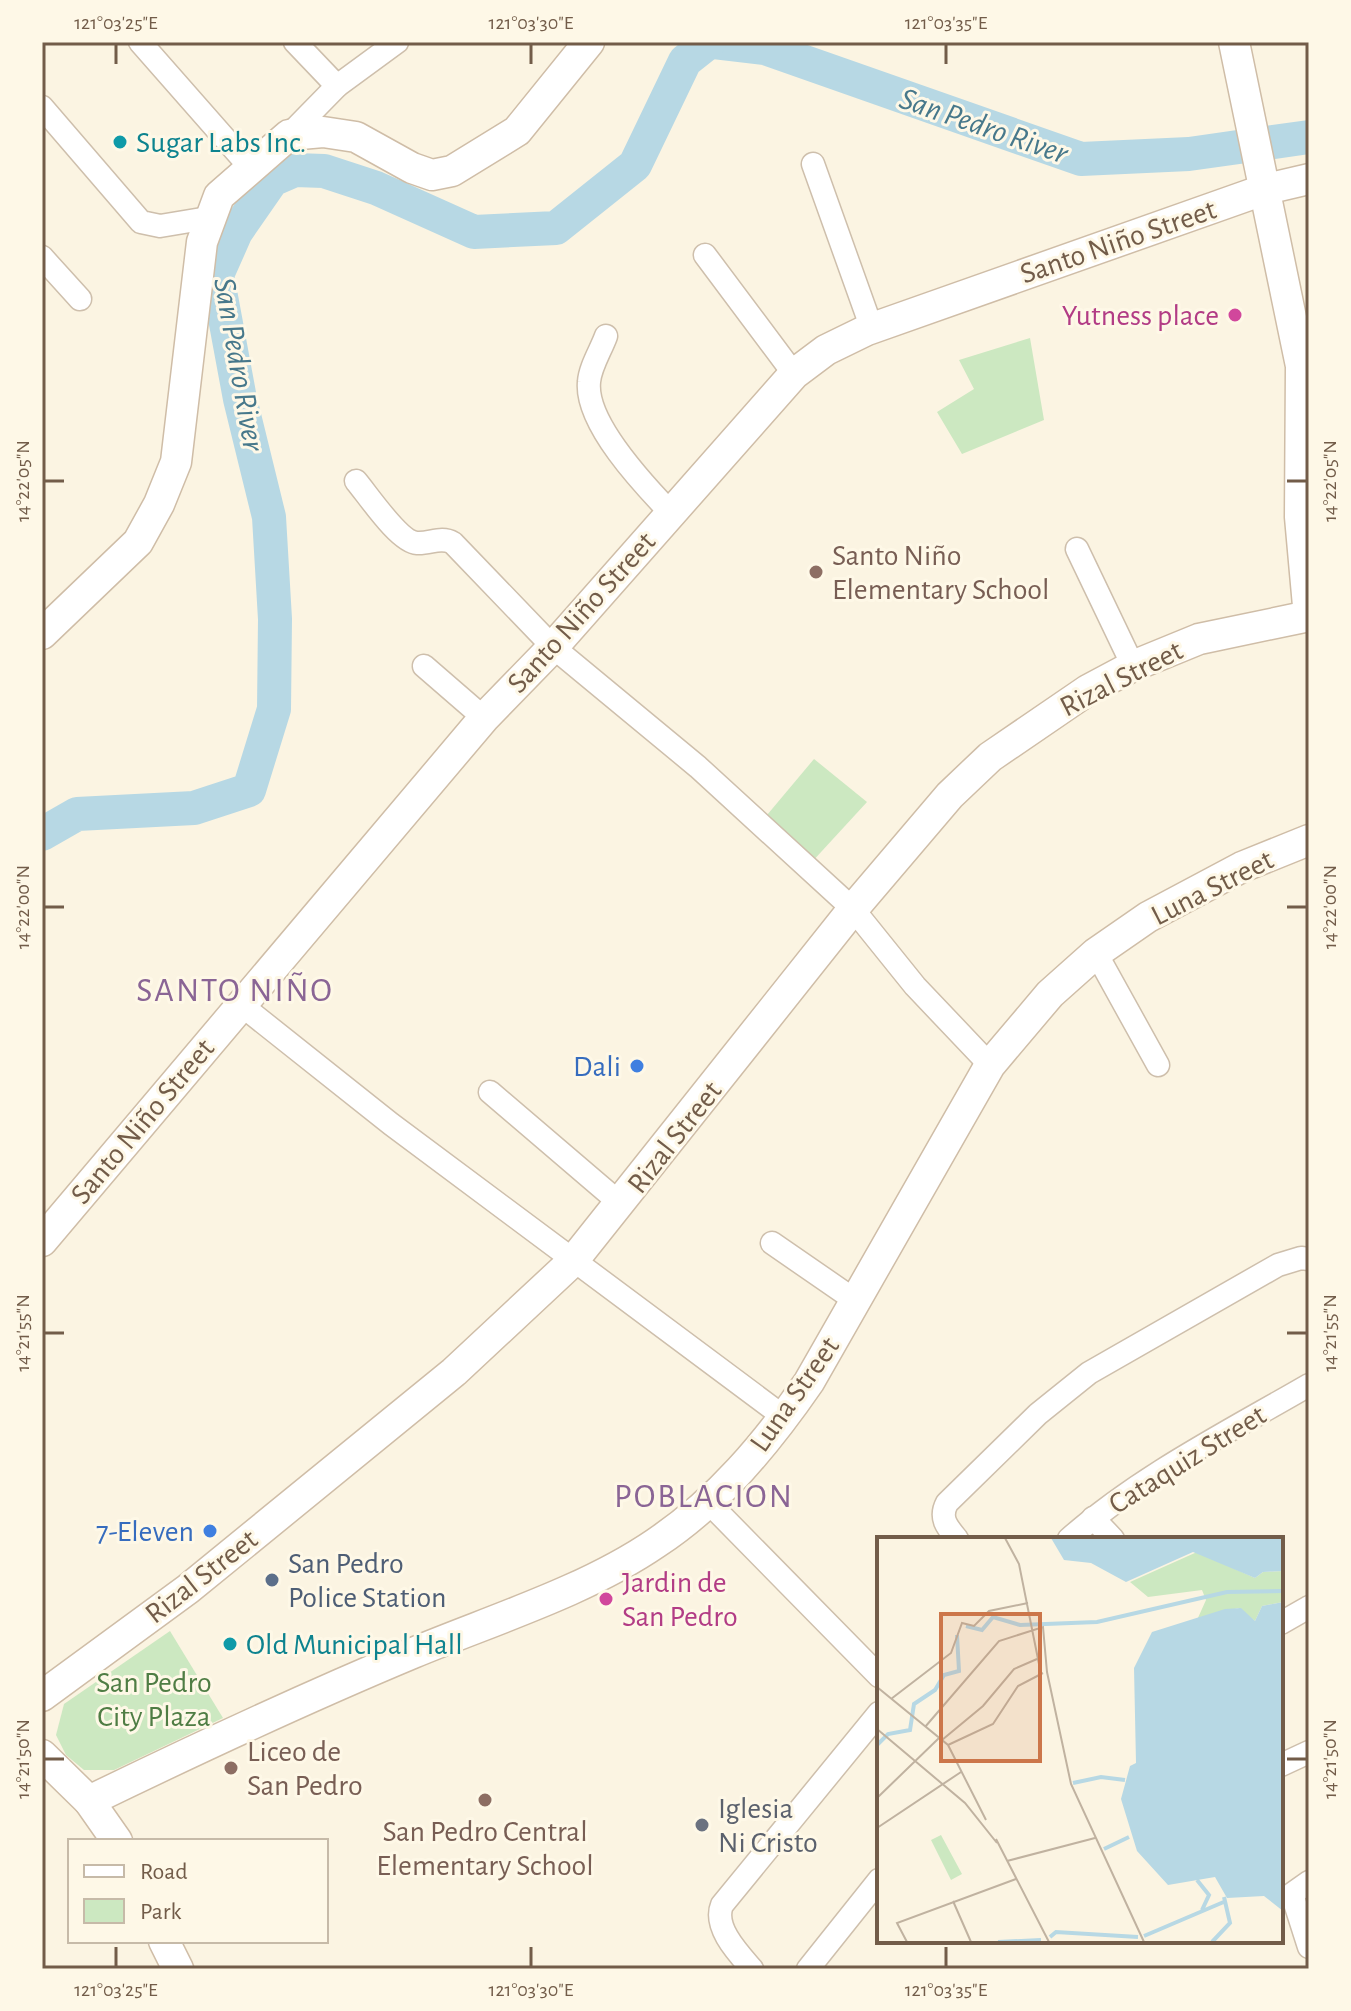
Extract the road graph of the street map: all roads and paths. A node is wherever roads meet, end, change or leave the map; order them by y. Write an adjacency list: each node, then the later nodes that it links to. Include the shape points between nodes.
1 (140, 42): 10 (street)
2 (295, 42): 6 (street)
3 (397, 42): 6 (street)
4 (589, 42): 8 (street, via 517,131 452,171 432,175 412,168 356,137 323,132)
5 (1234, 42): 11 (street)
6 (337, 86): 8 (street)
7 (42, 107): 13 (street, via 141,222 160,226)
8 (289, 135): 10 (street)
9 (813, 164): 17 (street)
10 (249, 166): 13 (street, via 219,196)
11 (1264, 178): 12 (street, Santo Niño Street); 17 (street, Santo Niño Street); 23 (street, via 1301,366 1300,517)
12 (1309, 179)
13 (208, 218): 24 (street, via 176,462 138,542)
14 (705, 255): 19 (street)
15 (42, 257): 16 (street)
16 (80, 299)
17 (872, 329): 19 (street, Santo Niño Street, via 826,350)
18 (606, 336): 21 (street, via 589,380 591,398 615,447)
19 (794, 374): 21 (street, Santo Niño Street)
20 (356, 481): 25 (street, via 403,537 419,544 446,539 453,543)
21 (670, 512): 25 (street, Santo Niño Street)
22 (1077, 549): 27 (street)
23 (1309, 616): 27 (street, Rizal Street, via 1199,639)
24 (42, 634)
25 (553, 647): 28 (street, Santo Niño Street); 30 (street, via 698,767)
26 (424, 666): 28 (street)
27 (1133, 666): 30 (street, Rizal Street, via 990,757 950,795)
28 (484, 718): 32 (street, Santo Niño Street)
29 (1309, 840): 31 (street, Luna Street, via 1242,867 1148,917)
30 (853, 909): 33 (street, via 915,986); 36 (street, Rizal Street)
31 (1096, 953): 33 (street, Luna Street, via 1050,994); 34 (street)
32 (240, 1004): 37 (street, Santo Niño Street); 40 (street)
33 (990, 1065): 41 (street, Luna Street)
34 (1158, 1065)
35 (490, 1092): 36 (street)
36 (621, 1204): 40 (street, Rizal Street)
37 (42, 1241)
38 (772, 1243): 41 (street)
39 (1309, 1259): 46 (street, via 1278,1265 1089,1373 1061,1395 947,1503 944,1521)
40 (573, 1261): 43 (street); 52 (street, Rizal Street, via 430,1392 188,1589)
41 (856, 1301): 43 (street, Luna Street)
42 (1309, 1385): 45 (street, Cataquiz Street)
43 (784, 1417): 44 (street, Luna Street)
44 (709, 1503): 51 (street); 57 (street, Luna Street, via 655,1545 591,1579 280,1709)
45 (1093, 1518): 47 (street, Cataquiz Street); 48 (street)
46 (956, 1537)
47 (1071, 1537)
48 (1111, 1537)
49 (1309, 1607): 50 (street)
50 (1283, 1622)
51 (877, 1674)
52 (42, 1696)
53 (877, 1715): 64 (street, via 722,1905 722,1930)
54 (1309, 1752): 56 (street)
55 (42, 1755): 57 (street)
56 (1283, 1764)
57 (89, 1801): 58 (street)
58 (116, 1839)
59 (1309, 1882): 62 (street, via 1292,1894)
60 (877, 1883): 65 (street)
61 (165, 1943): 63 (street)
62 (1309, 1947)
63 (178, 1969)
64 (752, 1969)
65 (808, 1969)

